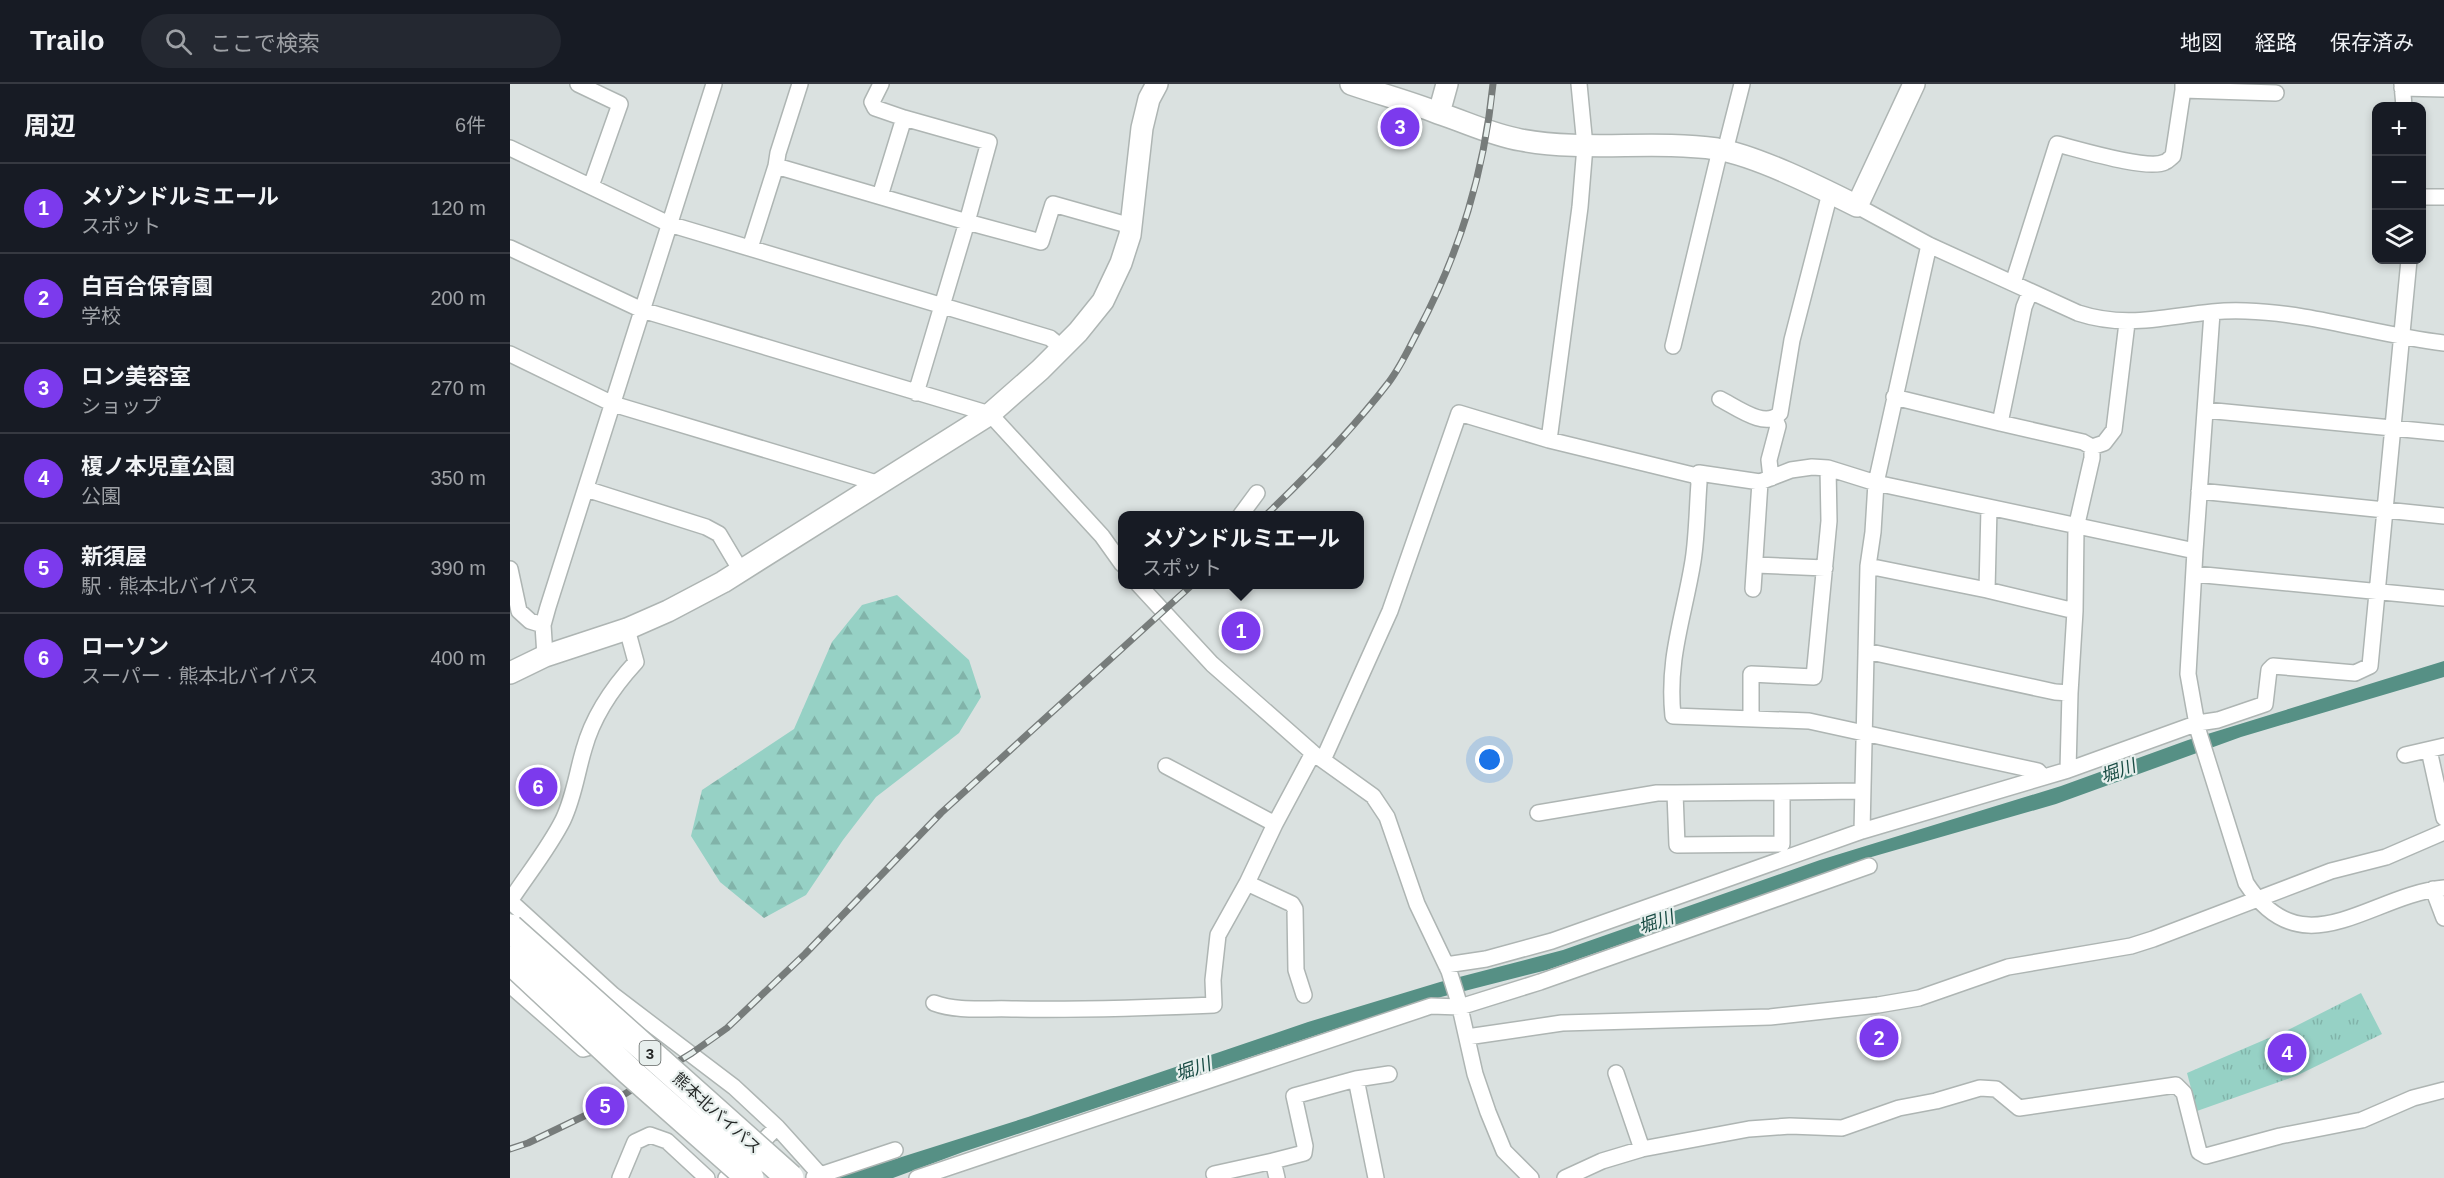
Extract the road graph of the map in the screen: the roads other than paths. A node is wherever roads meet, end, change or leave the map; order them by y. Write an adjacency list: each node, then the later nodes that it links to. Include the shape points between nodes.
1 (578, 84): 22 (street, via 620,104)
2 (714, 84): 29 (street)
3 (801, 84): 21 (street)
4 (881, 84): 17 (street, via 872,102 875,108)
5 (1157, 84): 30 (street, via 1142,128)
6 (1351, 84): 16 (street)
7 (1447, 84): 16 (street)
8 (1579, 84): 18 (street)
9 (1742, 84): 20 (street)
10 (1914, 84): 27 (street)
11 (2402, 86): 13 (street); 15 (street)
12 (2183, 87): 14 (street); 35 (street, via 2172,156 2164,163 2102,156 2057,144)
13 (2444, 89)
14 (2276, 93)
15 (2404, 102)
16 (1439, 113): 18 (street, via 1522,140)
17 (904, 118): 24 (street); 28 (street, via 989,142)
18 (1585, 146): 20 (street); 56 (street)
19 (510, 148): 22 (street)
20 (1722, 150): 23 (street); 43 (street)
21 (776, 165): 24 (street); 33 (street)
22 (591, 186): 29 (street)
23 (1830, 193): 27 (street); 52 (street, via 1792,340 1780,412)
24 (880, 196): 28 (street)
25 (2426, 196): 26 (street)
26 (2444, 197)
27 (1857, 206): 31 (street)
28 (967, 222): 30 (street, via 1041,242 1053,204); 37 (street)
29 (669, 224): 33 (street); 38 (street)
30 (1131, 226): 44 (street, via 1121,263 1103,301)
31 (1929, 244): 35 (street); 47 (street)
32 (510, 248): 38 (street)
33 (750, 248): 37 (street)
34 (2409, 264): 41 (street)
35 (2013, 283): 36 (street)
36 (2030, 292): 40 (street, via 2078,314); 53 (street)
37 (942, 306): 44 (street, via 1050,338); 46 (street)
38 (642, 310): 46 (street); 49 (street)
39 (2212, 313): 40 (street); 41 (street, via 2243,310 2306,316); 50 (street)
40 (2127, 322): 57 (street, via 2114,430 2104,443)
41 (2400, 338): 42 (street); 54 (street)
42 (2444, 343)
43 (1673, 346)
44 (1062, 348): 51 (street)
45 (510, 354): 49 (street)
46 (916, 393): 51 (street)
47 (1894, 397): 53 (street); 61 (street)
48 (1720, 399): 52 (street, via 1759,418)
49 (613, 404): 62 (street); 63 (street)
50 (2205, 410): 54 (street); 64 (street)
51 (990, 414): 62 (street); 71 (street)
52 (1775, 419): 60 (street, via 1778,426)
53 (2000, 423): 57 (street)
54 (2392, 428): 55 (street); 67 (street)
55 (2444, 433)
56 (1549, 440): 59 (street); 96 (street, via 1459,413 1390,611)
57 (2092, 447): 70 (street)
58 (1828, 468): 60 (street, via 1791,470); 61 (street); 76 (street, via 1829,521)
59 (1697, 476): 60 (street, via 1699,473); 91 (street, via 1693,560 1673,652 1673,716)
60 (1765, 480): 73 (street)
61 (1876, 483): 66 (street); 74 (street)
62 (880, 484): 77 (street)
63 (585, 489): 77 (street, via 706,526 719,534); 85 (street)
64 (2199, 490): 67 (street); 72 (street)
65 (1257, 494): 68 (street)
66 (1989, 508): 70 (street); 81 (street)
67 (2385, 509): 69 (street); 82 (street)
68 (1244, 511)
69 (2444, 516)
70 (2076, 528): 72 (street); 84 (street)
71 (1118, 547)
72 (2195, 551): 78 (street)
73 (1756, 565): 76 (street); 80 (street)
74 (1868, 566): 81 (street); 87 (street)
75 (510, 568): 85 (street, via 519,611 530,621)
76 (1824, 568): 91 (street, via 1814,677 1751,674)
77 (741, 571): 86 (street)
78 (2194, 574): 82 (street); 92 (street, via 2188,674)
79 (1142, 589): 96 (street, via 1212,664)
80 (1753, 589)
81 (1987, 590): 84 (street)
82 (2378, 591): 83 (street); 92 (street, via 2370,666 2355,674 2273,666 2269,670 2265,704)
83 (2444, 598)
84 (2075, 611): 90 (street)
85 (543, 625): 88 (street)
86 (627, 629): 88 (street); 120 (street, via 636,663 604,702 584,747 563,820 510,902)
87 (1866, 651): 90 (street); 93 (street)
88 (545, 656): 89 (street)
89 (510, 673)
90 (2070, 693): 98 (street)
91 (1751, 719): 93 (street, via 1809,721)
92 (2198, 726): 98 (street); 111 (street, via 2246,883)
93 (1864, 734): 99 (street, via 2038,771); 100 (street)
94 (2437, 748): 95 (street); 104 (street)
95 (2405, 755)
96 (1318, 756): 105 (street); 115 (street, via 1373,796 1387,817 1417,904)
97 (1166, 766): 105 (street)
98 (2068, 770): 99 (street)
99 (2043, 777): 106 (street)
100 (1863, 791): 101 (street); 106 (street)
101 (1782, 792): 102 (street); 102 (street, via 1782,844 1701,845 1677,845)
102 (1675, 793): 103 (street)
103 (1538, 813)
104 (2444, 818)
105 (1275, 824): 109 (street)
106 (1862, 831): 115 (street, via 1552,941)
107 (2444, 832): 111 (street, via 2386,857 2331,870)
108 (1869, 866): 119 (street, via 1592,965)
109 (1247, 883): 117 (street, via 1295,909 1296,970); 118 (street, via 1218,935 1214,1005 1018,1009 947,1008)
110 (2438, 889): 111 (street, via 2404,897 2329,925 2292,923); 112 (street)
111 (2257, 900): 121 (street, via 2131,946 2008,967 1919,998 1770,1017 1562,1023)
112 (2444, 918)
113 (510, 928): 138 (highway, 熊本北バイパス / 3, bridge)
114 (510, 960): 131 (highway, 熊本北バイパス / 3, bridge, via 628,1071)
115 (1447, 968): 119 (street)
116 (510, 985): 120 (street, via 583,1049 613,1040)
117 (1304, 996)
118 (934, 1003)
119 (1459, 1005): 121 (street); 139 (street, via 1431,1006)
120 (636, 1012): 127 (street, via 734,1087)
121 (1467, 1037): 142 (street, via 1475,1074 1504,1151)
122 (1616, 1073): 128 (street)
123 (1389, 1074): 124 (street)
124 (1356, 1078): 130 (street, via 1294,1096 1304,1153); 141 (street)
125 (663, 1089): 131 (street)
126 (2444, 1090): 128 (street, via 2413,1098 2362,1120 2206,1156 2199,1152 2184,1093 2176,1085 2019,1108 1996,1089 1980,1088 1899,1108 1842,1128 1749,1129)
127 (777, 1127): 131 (street); 133 (street)
128 (1642, 1149): 143 (street)
129 (895, 1150): 133 (street)
130 (1273, 1161): 132 (street); 140 (street)
131 (746, 1169): 136 (street); 137 (street)
132 (1214, 1174)
133 (819, 1177)
134 (620, 1178): 135 (street, via 635,1142 650,1135 667,1141)
135 (707, 1178)
136 (726, 1178)
137 (762, 1178)
138 (790, 1178)
139 (917, 1178)
140 (1277, 1178)
141 (1376, 1178)
142 (1531, 1178)
143 (1565, 1178)

